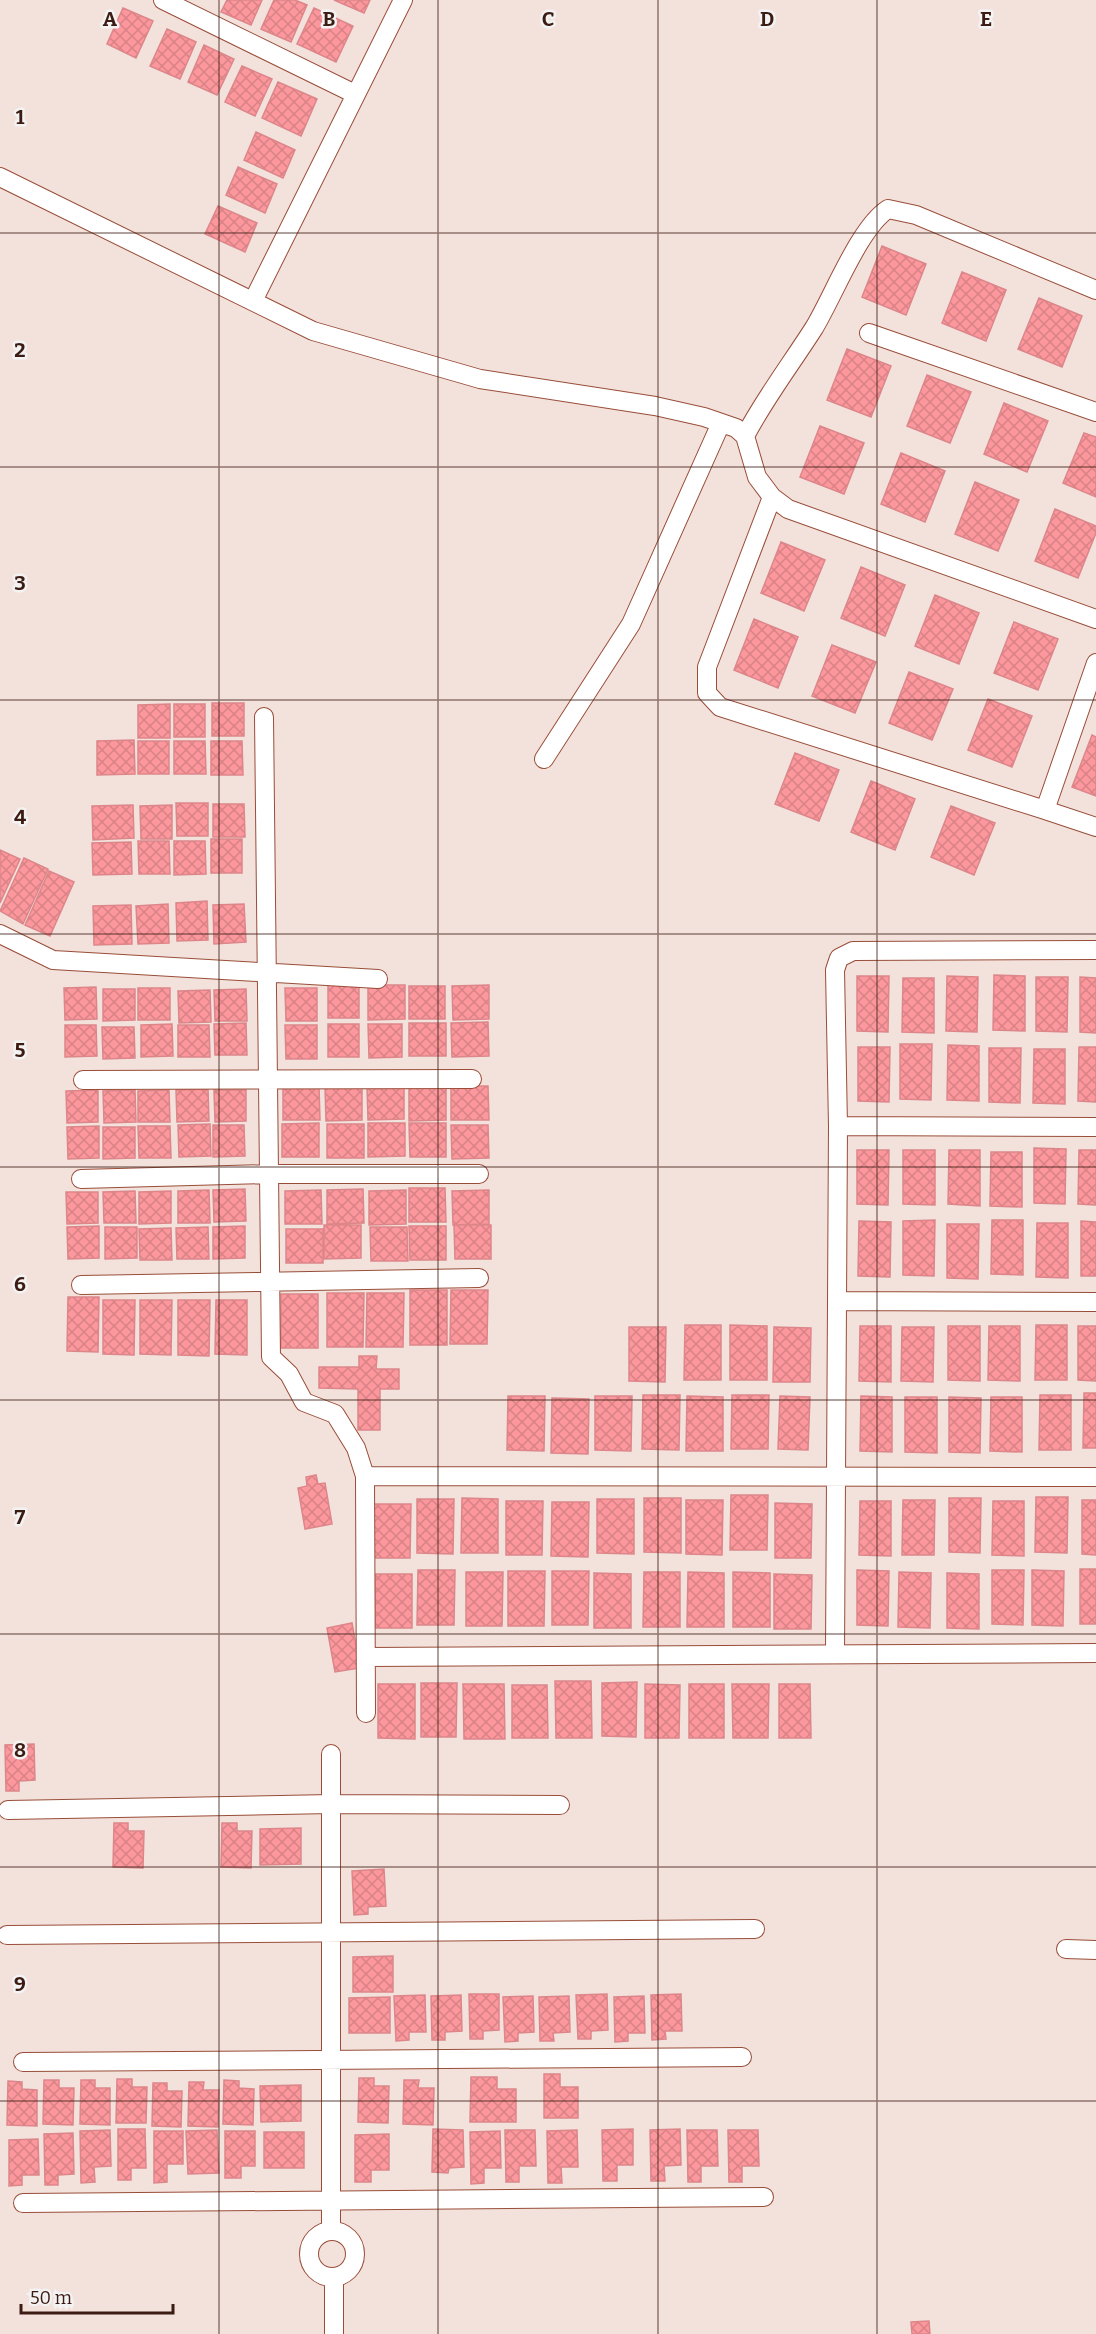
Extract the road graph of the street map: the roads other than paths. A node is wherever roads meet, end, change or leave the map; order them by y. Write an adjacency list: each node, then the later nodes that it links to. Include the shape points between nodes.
1 (163, 0): 3 (street)
2 (403, 0): 3 (street)
3 (355, 94): 6 (street)
4 (0, 177): 6 (street)
5 (1096, 290): 10 (street, via 916,215 888,209 876,217 863,235 815,326)
6 (253, 301): 9 (street, via 313,331 480,379 655,406)
7 (869, 333): 8 (street)
8 (1096, 412)
9 (722, 423): 10 (street); 15 (street, via 632,624)
10 (745, 436): 11 (street, via 757,477)
11 (772, 497): 12 (street, via 788,509); 16 (street, via 707,667 707,693 720,707)
12 (1096, 619)
13 (1096, 663): 16 (street)
14 (264, 717): 20 (street)
15 (544, 759)
16 (1045, 810): 17 (street)
17 (1096, 827)
18 (0, 934): 20 (street, via 52,960)
19 (1096, 950): 25 (street, via 847,953 839,958)
20 (269, 973): 21 (street); 24 (street)
21 (378, 979)
22 (472, 1079): 24 (street)
23 (84, 1080): 24 (street)
24 (269, 1080): 27 (street)
25 (838, 1126): 26 (street); 33 (street)
26 (1096, 1126)
27 (269, 1174): 28 (street); 29 (street); 31 (street)
28 (478, 1174)
29 (81, 1179)
30 (479, 1278): 31 (street)
31 (269, 1280): 32 (street); 35 (street, via 271,1357 289,1374 304,1402 335,1414 356,1448)
32 (81, 1285)
33 (837, 1301): 34 (street); 36 (street)
34 (1096, 1302)
35 (365, 1476): 36 (street); 40 (street)
36 (835, 1477): 37 (street); 39 (street)
37 (1096, 1477)
38 (1096, 1653): 39 (street)
39 (835, 1654): 40 (street)
40 (366, 1657): 41 (street)
41 (366, 1713)
42 (331, 1754): 43 (street)
43 (331, 1804): 44 (street); 45 (street); 47 (street)
44 (560, 1805)
45 (8, 1810)
46 (755, 1929): 47 (street)
47 (331, 1933): 48 (street); 53 (street)
48 (8, 1935)
49 (1066, 1949): 50 (street)
50 (1096, 1950)
51 (742, 2057): 53 (street)
52 (23, 2062): 53 (street)
53 (330, 2062): 55 (street)
54 (764, 2197): 55 (street)
55 (331, 2200): 56 (street); 57 (street)
56 (23, 2203)
57 (331, 2231): 58 (street, via 346,2235 354,2249 353,2264); 58 (street, via 313,2241 309,2255 315,2269)
58 (334, 2277): 59 (street)
59 (334, 2334)

